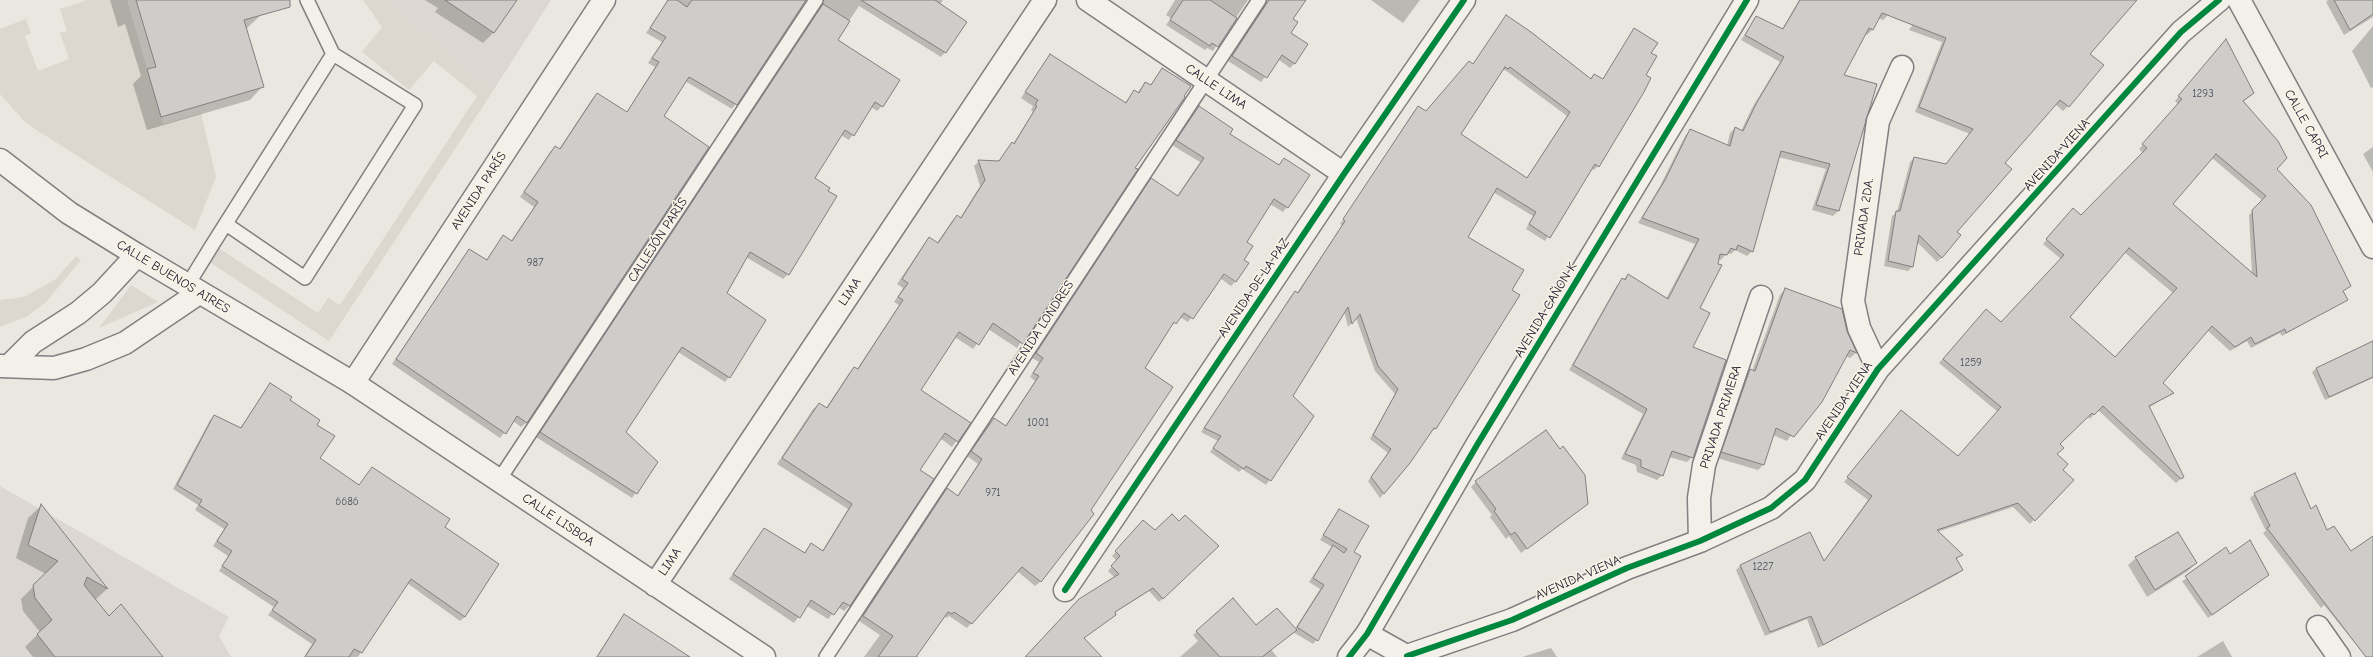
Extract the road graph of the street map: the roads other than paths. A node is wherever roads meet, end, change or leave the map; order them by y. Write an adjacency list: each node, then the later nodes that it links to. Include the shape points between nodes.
1 (307, 0): 11 (lane)
2 (604, 0): 23 (street, AVENIDA PARÍS)
3 (816, 0): 24 (lane, CALLEJÓN PARÍS)
4 (1045, 0): 26 (street, LIMA)
5 (1088, 0): 13 (street, CALLE LIMA)
6 (1259, 0): 13 (lane, AVENIDA LONDRES)
7 (1464, 0): 15 (street, AVENIDA DE LA PAZ)
8 (1747, 0): 29 (street, AVENIDA CAÑON K, via 1477,445)
9 (2219, 0): 22 (street, AVENIDA VIENA, via 2181,32)
10 (2239, 0): 17 (street, CALLE CAPRI)
11 (333, 54): 16 (lane); 16 (lane, via 415,105 304,278)
12 (1902, 67): 22 (street, PRIVADA 2DA., via 1878,121 1853,301 1859,328)
13 (1206, 80): 15 (street, CALLE LIMA); 32 (lane, AVENIDA LONDRES)
14 (0, 160): 18 (street, CALLE BUENOS AIRES, via 69,213)
15 (1344, 174): 27 (street, AVENIDA DE LA PAZ)
16 (226, 224): 19 (lane)
17 (2373, 247)
18 (137, 255): 19 (street, CALLE BUENOS AIRES); 21 (street, via 102,293)
19 (193, 290): 21 (street, via 125,343 86,359 54,368); 23 (street, CALLE BUENOS AIRES)
20 (1760, 297): 25 (street, PRIVADA PRIMERA, via 1704,465 1699,498)
21 (4, 366)
22 (1878, 369): 25 (street, AVENIDA VIENA, via 1804,480 1771,508)
23 (353, 383): 24 (street, CALLE LISBOA)
24 (499, 480): 26 (street, CALLE LISBOA)
25 (1700, 541): 30 (street, AVENIDA VIENA, via 1627,568 1512,620)
26 (655, 584): 31 (street, CALLE LISBOA)
27 (1065, 590)
28 (2318, 627): 34 (street)
29 (1367, 634): 30 (street); 33 (street, AVENIDA CAÑON K)
30 (1407, 656)
31 (764, 657)
32 (826, 657)
33 (1349, 657)
34 (2338, 657)

